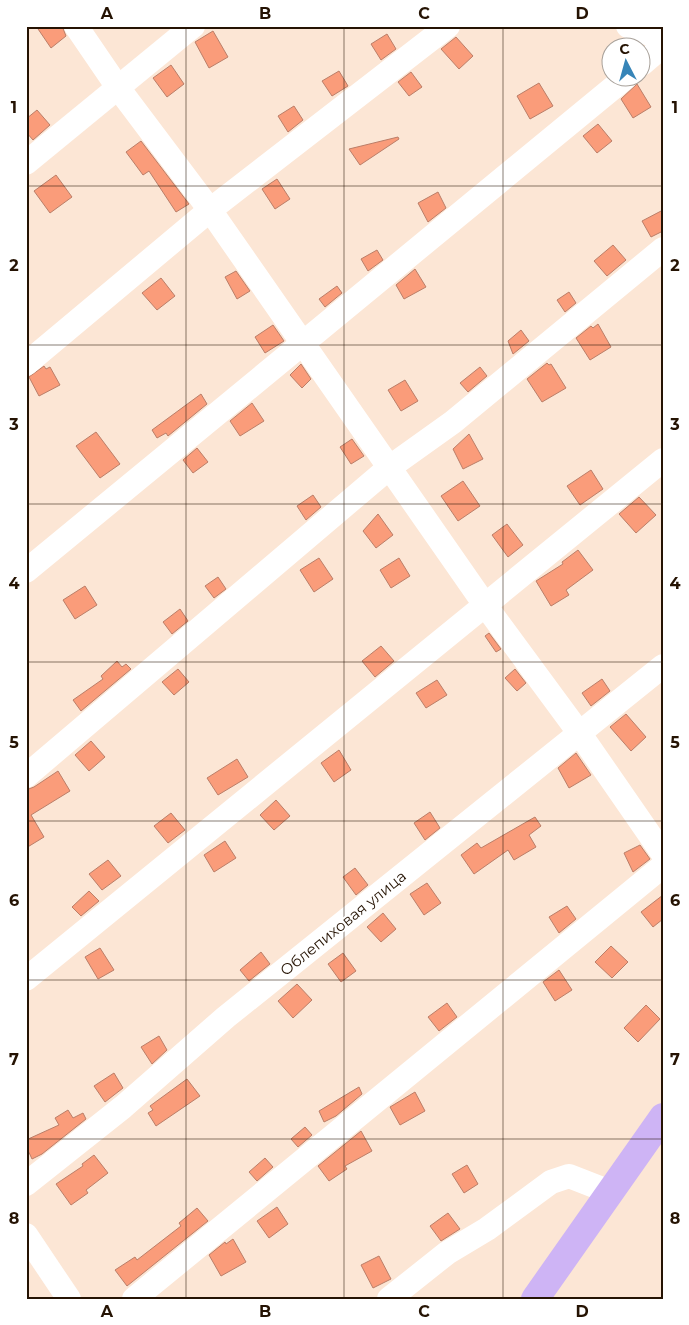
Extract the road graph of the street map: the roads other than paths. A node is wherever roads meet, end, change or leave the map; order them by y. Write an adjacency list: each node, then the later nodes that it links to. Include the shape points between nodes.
1 (76, 26): 9 (street)
2 (193, 26): 9 (street)
3 (448, 26): 11 (street)
4 (628, 26): 5 (street)
5 (663, 39)
6 (663, 46): 7 (street)
7 (652, 55)
8 (613, 88): 13 (street)
9 (119, 89): 10 (street); 11 (street)
10 (26, 163)
11 (210, 210): 13 (street); 14 (street)
12 (663, 249): 16 (street, via 453,422)
13 (303, 343): 16 (street); 17 (street)
14 (26, 364)
15 (663, 460): 18 (street)
16 (390, 467): 18 (street); 21 (street)
17 (26, 571)
18 (485, 605): 20 (street); 24 (street)
19 (663, 666): 20 (street, Облепиховая улица)
20 (580, 734): 22 (street); 26 (street, Облепиховая улица, via 226,1017 123,1107)
21 (26, 776)
22 (663, 854)
23 (663, 866): 30 (street)
24 (26, 979)
25 (663, 1117): 27 (main road)
26 (26, 1184)
27 (610, 1192): 31 (street, via 569,1176 551,1182 488,1229 447,1253); 32 (main road)
28 (26, 1235): 29 (street)
29 (70, 1299)
30 (134, 1299)
31 (389, 1299)
32 (535, 1299)

